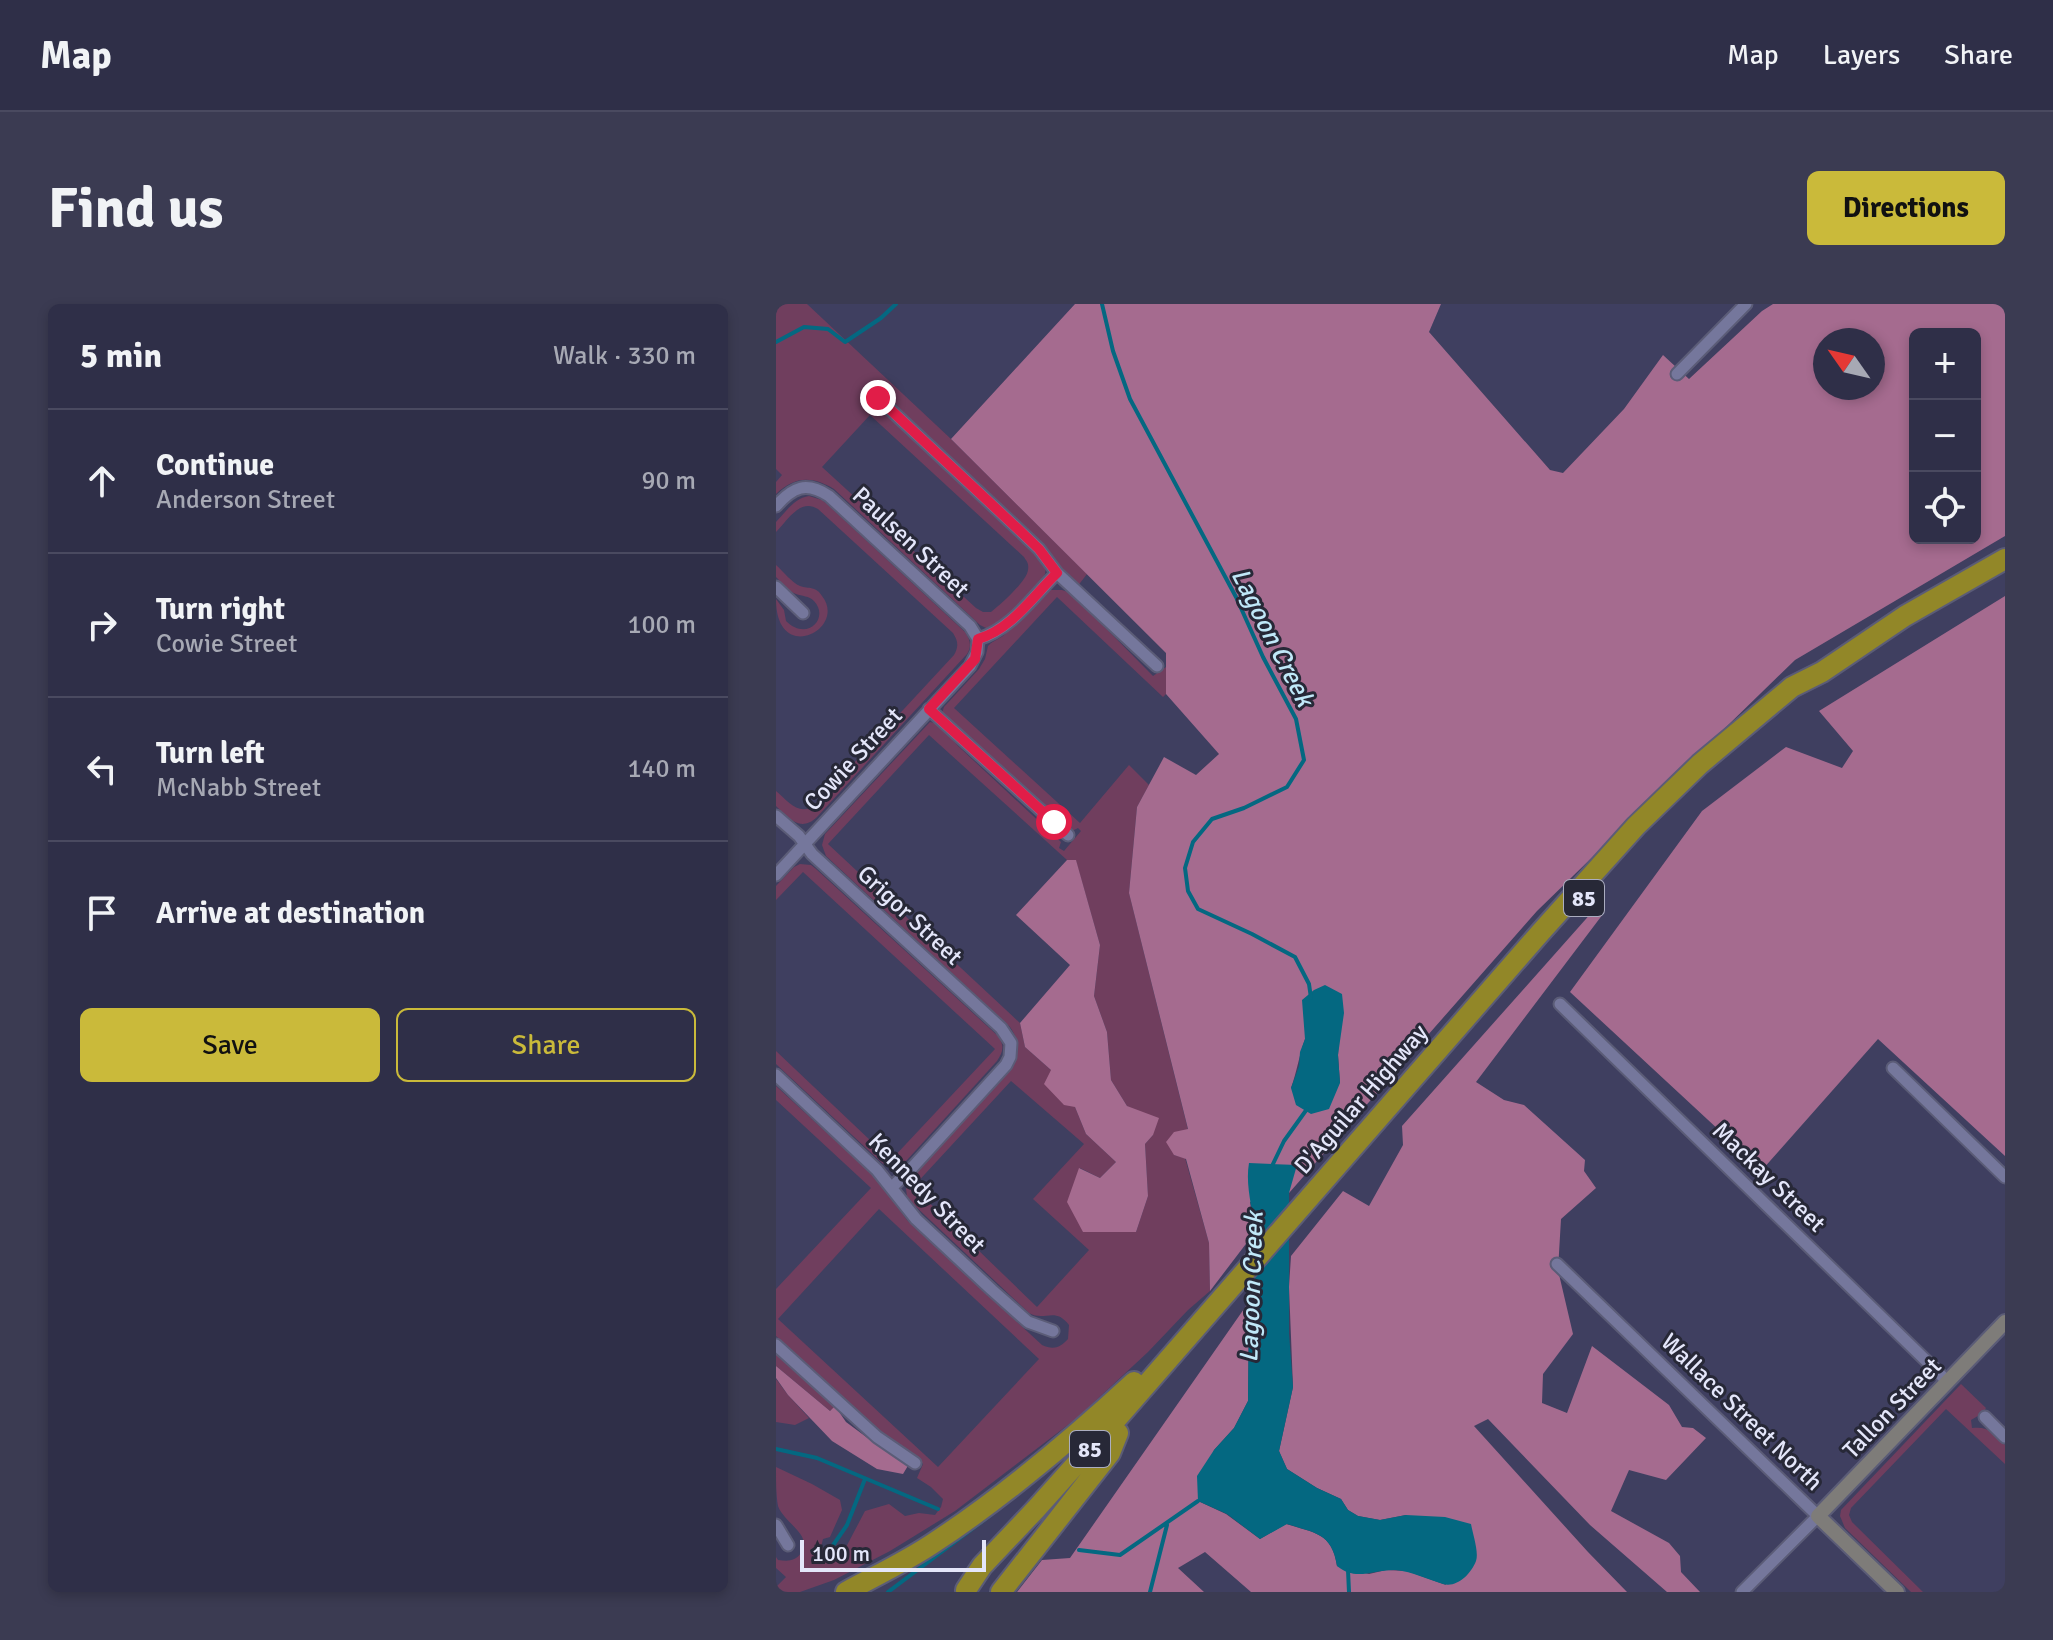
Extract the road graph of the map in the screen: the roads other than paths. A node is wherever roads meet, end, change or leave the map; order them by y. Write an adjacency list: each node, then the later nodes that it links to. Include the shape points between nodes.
1 (1746, 304): 2 (street)
2 (1677, 374)
3 (878, 398): 6 (street, via 1029,539)
4 (776, 506): 9 (street, Paulsen Street, via 792,491 819,489)
5 (2005, 559): 24 (highway, D'Aguilar Highway / 85, via 1905,616 1822,672 1684,793 1390,1113)
6 (1057, 573): 9 (street, via 1005,627); 10 (street)
7 (776, 587): 8 (street)
8 (803, 613)
9 (978, 639): 11 (street, Cowie Street, via 975,659)
10 (1157, 666)
11 (929, 709): 13 (street); 14 (street, Cowie Street)
12 (776, 816): 14 (street, Grigor Street)
13 (1068, 835)
14 (804, 844): 15 (street, Cowie Street); 20 (street, Grigor Street, via 1001,1028 1012,1048 1006,1065)
15 (776, 875)
16 (1560, 1004): 26 (street, Mackay Street)
17 (1893, 1068): 19 (street)
18 (776, 1075): 20 (street, Kennedy Street)
19 (2005, 1177)
20 (892, 1187): 23 (street, Kennedy Street, via 916,1219 1017,1313)
21 (1557, 1264): 31 (street, Wallace Street North)
22 (2005, 1322): 26 (street, Tallon Street)
23 (1053, 1331)
24 (1195, 1337): 28 (highway, D'Aguilar Highway / 85); 34 (highway, D'Aguilar Highway / 85, via 982,1566); 35 (highway, via 1174,1341 1083,1428 962,1523)
25 (776, 1345): 30 (street, via 877,1437)
26 (1948, 1382): 31 (street, Tallon Street)
27 (1985, 1417): 29 (street)
28 (1118, 1433): 34 (highway, D'Aguilar Highway / 85, via 990,1572); 36 (highway, via 1110,1453)
29 (2005, 1437)
30 (915, 1463)
31 (1818, 1516): 37 (street, Tallon Street); 38 (street, Wallace Street North)
32 (776, 1525): 33 (street)
33 (788, 1545)
34 (965, 1591)
35 (846, 1592)
36 (1001, 1592)
37 (1742, 1592)
38 (1897, 1592)

